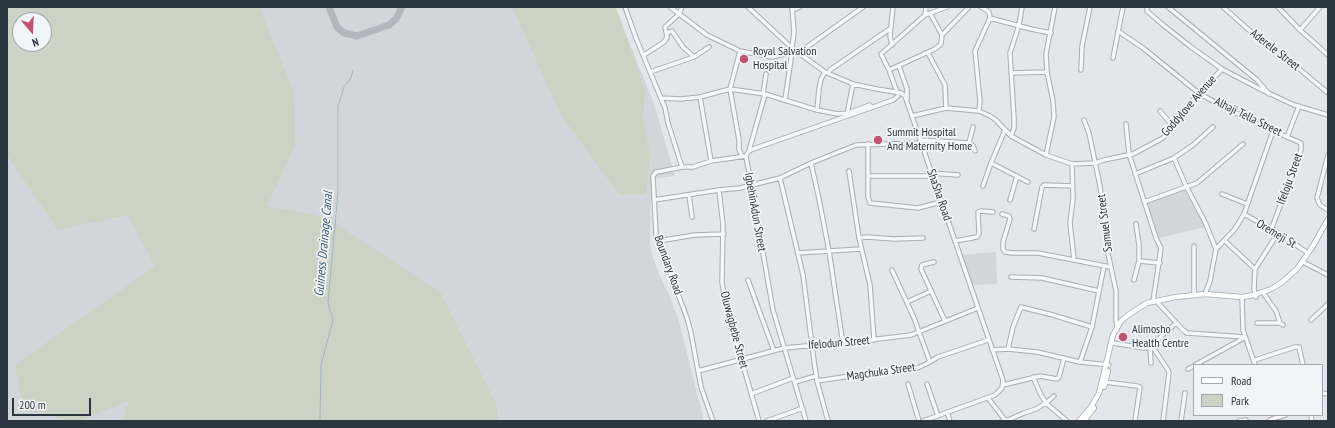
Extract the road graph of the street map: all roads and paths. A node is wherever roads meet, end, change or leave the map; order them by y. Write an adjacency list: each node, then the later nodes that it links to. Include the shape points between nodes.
1 (625, 7): 40 (street)
2 (670, 7): 25 (street)
3 (682, 7): 25 (street)
4 (748, 7): 37 (street, ShaSha Road)
5 (800, 7): 22 (street)
6 (863, 7): 37 (street)
7 (893, 7): 29 (street)
8 (926, 7): 26 (street)
9 (947, 7): 24 (street)
10 (969, 7): 34 (street)
11 (981, 7): 23 (street)
12 (990, 7): 23 (street)
13 (1022, 7): 28 (street)
14 (1055, 7): 33 (street)
15 (1090, 7): 47 (street, via 1082,46)
16 (1123, 7): 31 (street)
17 (1147, 7): 45 (street, via 1147,11 1157,20)
18 (1168, 7): 59 (street, via 1257,80)
19 (1223, 7): 55 (street, Aderele Street, via 1267,46)
20 (1278, 7): 30 (street)
21 (1320, 7): 30 (street)
22 (792, 9): 37 (street)
23 (989, 12): 27 (street)
24 (930, 13): 26 (street); 34 (street)
25 (679, 14): 32 (street, via 664,28); 38 (street, via 707,35)
26 (925, 15): 35 (street)
27 (990, 18): 28 (street, via 1002,23); 68 (street, via 975,51)
28 (1019, 25): 33 (street); 51 (street, via 1010,53)
29 (890, 28): 35 (street); 49 (street)
30 (1300, 30): 41 (street)
31 (1118, 31): 43 (street); 58 (street, Alhaji Tella Street)
32 (667, 33): 40 (street, via 664,42); 42 (street, via 672,31)
33 (1051, 33): 50 (street, via 1046,54)
34 (942, 35): 39 (street, via 941,44)
35 (892, 45): 46 (street, via 881,54)
36 (709, 47): 42 (street)
37 (795, 50): 38 (street, via 772,57); 49 (street, ShaSha Road); 62 (street)
38 (740, 51): 54 (street)
39 (928, 53): 44 (street); 66 (street, via 945,85)
40 (644, 55): 48 (street)
41 (1328, 55)
42 (694, 57): 48 (street)
43 (1113, 58)
44 (899, 66): 46 (street); 63 (street, via 907,89)
45 (1222, 69): 58 (street, Goddylove Avenue); 59 (street)
46 (889, 70): 57 (street)
47 (1082, 70)
48 (650, 72): 61 (street)
49 (827, 72): 53 (street, ShaSha Road); 67 (street, via 819,89)
50 (1047, 72): 51 (street); 91 (street, via 1054,117)
51 (1011, 73): 80 (street, via 1014,128)
52 (766, 74): 56 (street, IgbehinAdun Street)
53 (853, 84): 57 (street, ShaSha Road); 70 (street)
54 (730, 89): 56 (street); 60 (street); 90 (street, via 739,149)
55 (1328, 93)
56 (764, 94): 62 (street); 86 (street, IgbehinAdun Street)
57 (898, 94): 63 (street, ShaSha Road, via 904,94); 64 (street); 64 (street, via 893,100)
58 (1200, 94): 75 (street, Goddylove Avenue); 79 (street, Alhaji Tella Street)
59 (1269, 94): 65 (street)
60 (700, 97): 61 (street); 93 (street)
61 (661, 98): 98 (street)
62 (786, 100): 67 (street)
63 (907, 100): 72 (street, ShaSha Road)
64 (877, 104): 70 (street)
65 (1299, 106): 71 (street); 81 (street, Alhaji Tella Street)
66 (946, 108): 68 (street, Goddylove Avenue); 72 (street, Goddylove Avenue)
67 (817, 110): 70 (street)
68 (979, 111): 78 (street, Goddylove Avenue, via 990,116)
69 (1160, 111): 75 (street)
70 (847, 114): 86 (street)
71 (1328, 115)
72 (912, 116): 82 (street, ShaSha Road)
73 (1084, 120): 96 (street, Samuel Street, via 1090,133)
74 (1126, 124): 88 (street)
75 (1172, 125): 88 (street, Goddylove Avenue, via 1162,138 1142,150)
76 (973, 127): 83 (street)
77 (1213, 127): 92 (street)
78 (1005, 130): 80 (street, Goddylove Avenue); 95 (street)
79 (1272, 131): 81 (street, Alhaji Tella Street); 118 (street)
80 (1011, 136): 91 (street, Goddylove Avenue)
81 (1287, 137): 128 (street, Ifeloju Street, via 1301,143 1301,150)
82 (920, 141): 83 (street, via 928,139); 84 (street); 100 (street, ShaSha Road)
83 (969, 143): 87 (street)
84 (868, 144): 94 (street, via 856,145); 103 (street)
85 (1243, 144): 110 (street, via 1197,183)
86 (748, 151): 90 (street, IgbehinAdun Street)
87 (975, 151)
88 (1129, 154): 96 (street, Goddylove Avenue); 101 (street)
89 (1328, 155): 119 (street, via 1317,198 1320,205)
90 (744, 156): 93 (street, Boundary Road); 107 (street, IgbehinAdun Street)
91 (1046, 156): 97 (street, Goddylove Avenue)
92 (1174, 158): 101 (street); 110 (street)
93 (711, 161): 98 (street, Boundary Road, via 693,167)
94 (811, 163): 105 (street); 139 (street)
95 (991, 163): 104 (street); 108 (street)
96 (1095, 163): 97 (street, Goddylove Avenue); 148 (street, Samuel Street)
97 (1072, 164): 109 (street)
98 (682, 167): 114 (street, Boundary Road, via 654,174)
99 (849, 171): 131 (street)
100 (932, 174): 102 (street); 103 (street); 116 (street, ShaSha Road)
101 (1135, 174): 117 (street)
102 (958, 175)
103 (869, 176): 116 (street, via 868,197 872,204 918,208)
104 (1017, 176): 106 (street); 115 (street)
105 (780, 178): 107 (street); 140 (street)
106 (1028, 182)
107 (752, 185): 111 (street); 180 (street, IgbehinAdun Street, via 773,310)
108 (982, 186)
109 (1073, 186): 127 (street, via 1042,187); 142 (street, via 1070,223)
110 (1186, 186): 117 (street); 138 (street, via 1206,222)
111 (719, 190): 113 (street); 130 (street, Oluwagbebe Street)
112 (1222, 194): 118 (street)
113 (689, 195): 114 (street); 123 (street)
114 (654, 200): 133 (street, Boundary Road)
115 (1010, 200)
116 (941, 202): 134 (street, ShaSha Road)
117 (1144, 202): 145 (street, via 1161,248)
118 (1247, 204): 122 (street)
119 (1328, 210)
120 (993, 212): 134 (street, via 978,212 977,237)
121 (1002, 214): 142 (street, via 1009,216 1010,219 1003,242 1005,252 1038,253)
122 (1244, 214): 128 (street, Oremeji St); 135 (street)
123 (692, 217)
124 (1328, 219): 141 (main road)
125 (1136, 224): 143 (street)
126 (1328, 224): 146 (main road)
127 (1034, 229)
128 (1271, 230): 129 (street, Oremeji St)
129 (1278, 233): 141 (street, Oremeji St); 149 (street)
130 (724, 234): 133 (street, via 695,235); 186 (street, Oluwagbebe Street, via 722,282 731,328)
131 (859, 238): 132 (street); 137 (street)
132 (923, 238)
133 (658, 241): 196 (street, Boundary Road, via 687,318)
134 (955, 241): 165 (street, ShaSha Road)
135 (1225, 241): 138 (street); 149 (street)
136 (1194, 246): 157 (street)
137 (862, 249): 139 (street); 174 (street, via 870,285)
138 (1216, 249): 158 (street)
139 (829, 250): 140 (street); 177 (street)
140 (798, 253): 179 (street)
141 (1308, 253): 160 (main road, via 1297,270 1281,283)
142 (1074, 260): 147 (street)
143 (1140, 261): 145 (street); 154 (street)
144 (934, 262): 155 (street, via 921,267)
145 (1160, 263): 163 (street)
146 (1306, 263): 151 (street); 159 (main road, via 1282,286)
147 (1104, 266): 148 (street); 156 (street)
148 (1110, 267): 171 (street, Samuel Street, via 1116,291)
149 (1255, 269): 160 (street)
150 (892, 270): 162 (street)
151 (1328, 275)
152 (1011, 278): 156 (street, via 1042,278)
153 (748, 280): 183 (street)
154 (1134, 280)
155 (931, 291): 162 (street); 167 (street)
156 (1099, 291): 170 (street)
157 (1194, 294): 158 (main road); 163 (main road)
158 (1205, 294): 161 (main road)
159 (1264, 294): 160 (main road); 169 (street, via 1276,311 1281,324)
160 (1255, 296): 161 (main road)
161 (1242, 298): 163 (main road, via 1199,296); 173 (street)
162 (907, 302): 172 (street)
163 (1155, 302): 168 (street); 171 (main road, via 1135,312)
164 (1327, 306): 166 (street)
165 (978, 308): 167 (street, Ifelodun Street); 175 (street, ShaSha Road)
166 (1311, 320)
167 (945, 321): 172 (street, Ifelodun Street)
168 (1176, 322): 173 (street, via 1183,330 1192,334); 178 (street)
169 (1257, 323)
170 (1092, 327): 181 (street, via 1021,307); 188 (street)
171 (1117, 328): 176 (main road); 193 (main road, via 1110,342)
172 (919, 332): 174 (street, Ifelodun Street); 187 (street)
173 (1245, 337): 185 (street); 190 (street)
174 (874, 340): 177 (street, Ifelodun Street)
175 (988, 340): 182 (street, ShaSha Road); 187 (street, Magchuka Street)
176 (1113, 343): 178 (street, via 1144,348); 193 (main road)
177 (843, 344): 179 (street, Ifelodun Street)
178 (1151, 346): 189 (street); 228 (street, via 1169,373)
179 (812, 347): 180 (street, Ifelodun Street); 197 (street)
180 (784, 348): 183 (street, Ifelodun Street); 199 (street, IgbehinAdun Street)
181 (1008, 349): 182 (street); 184 (street)
182 (992, 350): 204 (street, ShaSha Road)
183 (774, 351): 186 (street, Ifelodun Street)
184 (1064, 358): 188 (street); 198 (street, via 1057,380)
185 (1255, 360): 191 (street); 192 (street, via 1299,347)
186 (741, 361): 196 (street, Ifelodun Street); 206 (street, Oluwagbebe Street)
187 (930, 362): 200 (street, Magchuka Street, via 915,369 890,370)
188 (1080, 362): 193 (street)
189 (1151, 363)
190 (1197, 364)
191 (1256, 364)
192 (1303, 364)
193 (1107, 365): 201 (main road); 225 (main road, via 1099,393)
194 (1193, 366): 195 (street)
195 (1188, 369)
196 (698, 371): 215 (street, Boundary Road)
197 (816, 376): 199 (street); 200 (street)
198 (1033, 377): 204 (street); 209 (street)
199 (794, 380): 206 (street); 210 (street, IgbehinAdun Street)
200 (817, 381): 219 (street)
201 (1105, 382): 226 (main road, via 1102,393); 227 (street, via 1140,387)
202 (908, 384): 220 (street)
203 (927, 384): 212 (street)
204 (1003, 385): 208 (street, via 999,392)
205 (1185, 393): 229 (street)
206 (751, 394): 216 (street, Oluwagbebe Street)
207 (1054, 396): 209 (street)
208 (988, 398): 211 (street); 223 (street)
209 (1046, 403): 223 (street); 224 (street)
210 (803, 408): 217 (street); 218 (street, IgbehinAdun Street)
211 (947, 412): 212 (street); 222 (street)
212 (938, 416): 221 (street)
213 (1282, 416): 231 (street)
214 (1246, 420): 230 (street)
215 (713, 421)
216 (759, 421)
217 (767, 421)
218 (806, 421)
219 (828, 421)
220 (919, 421)
221 (923, 421)
222 (950, 421)
223 (1006, 421)
224 (1067, 421)
225 (1079, 421)
226 (1084, 421)
227 (1135, 421)
228 (1163, 421)
229 (1181, 421)
230 (1239, 421)
231 (1269, 421)

